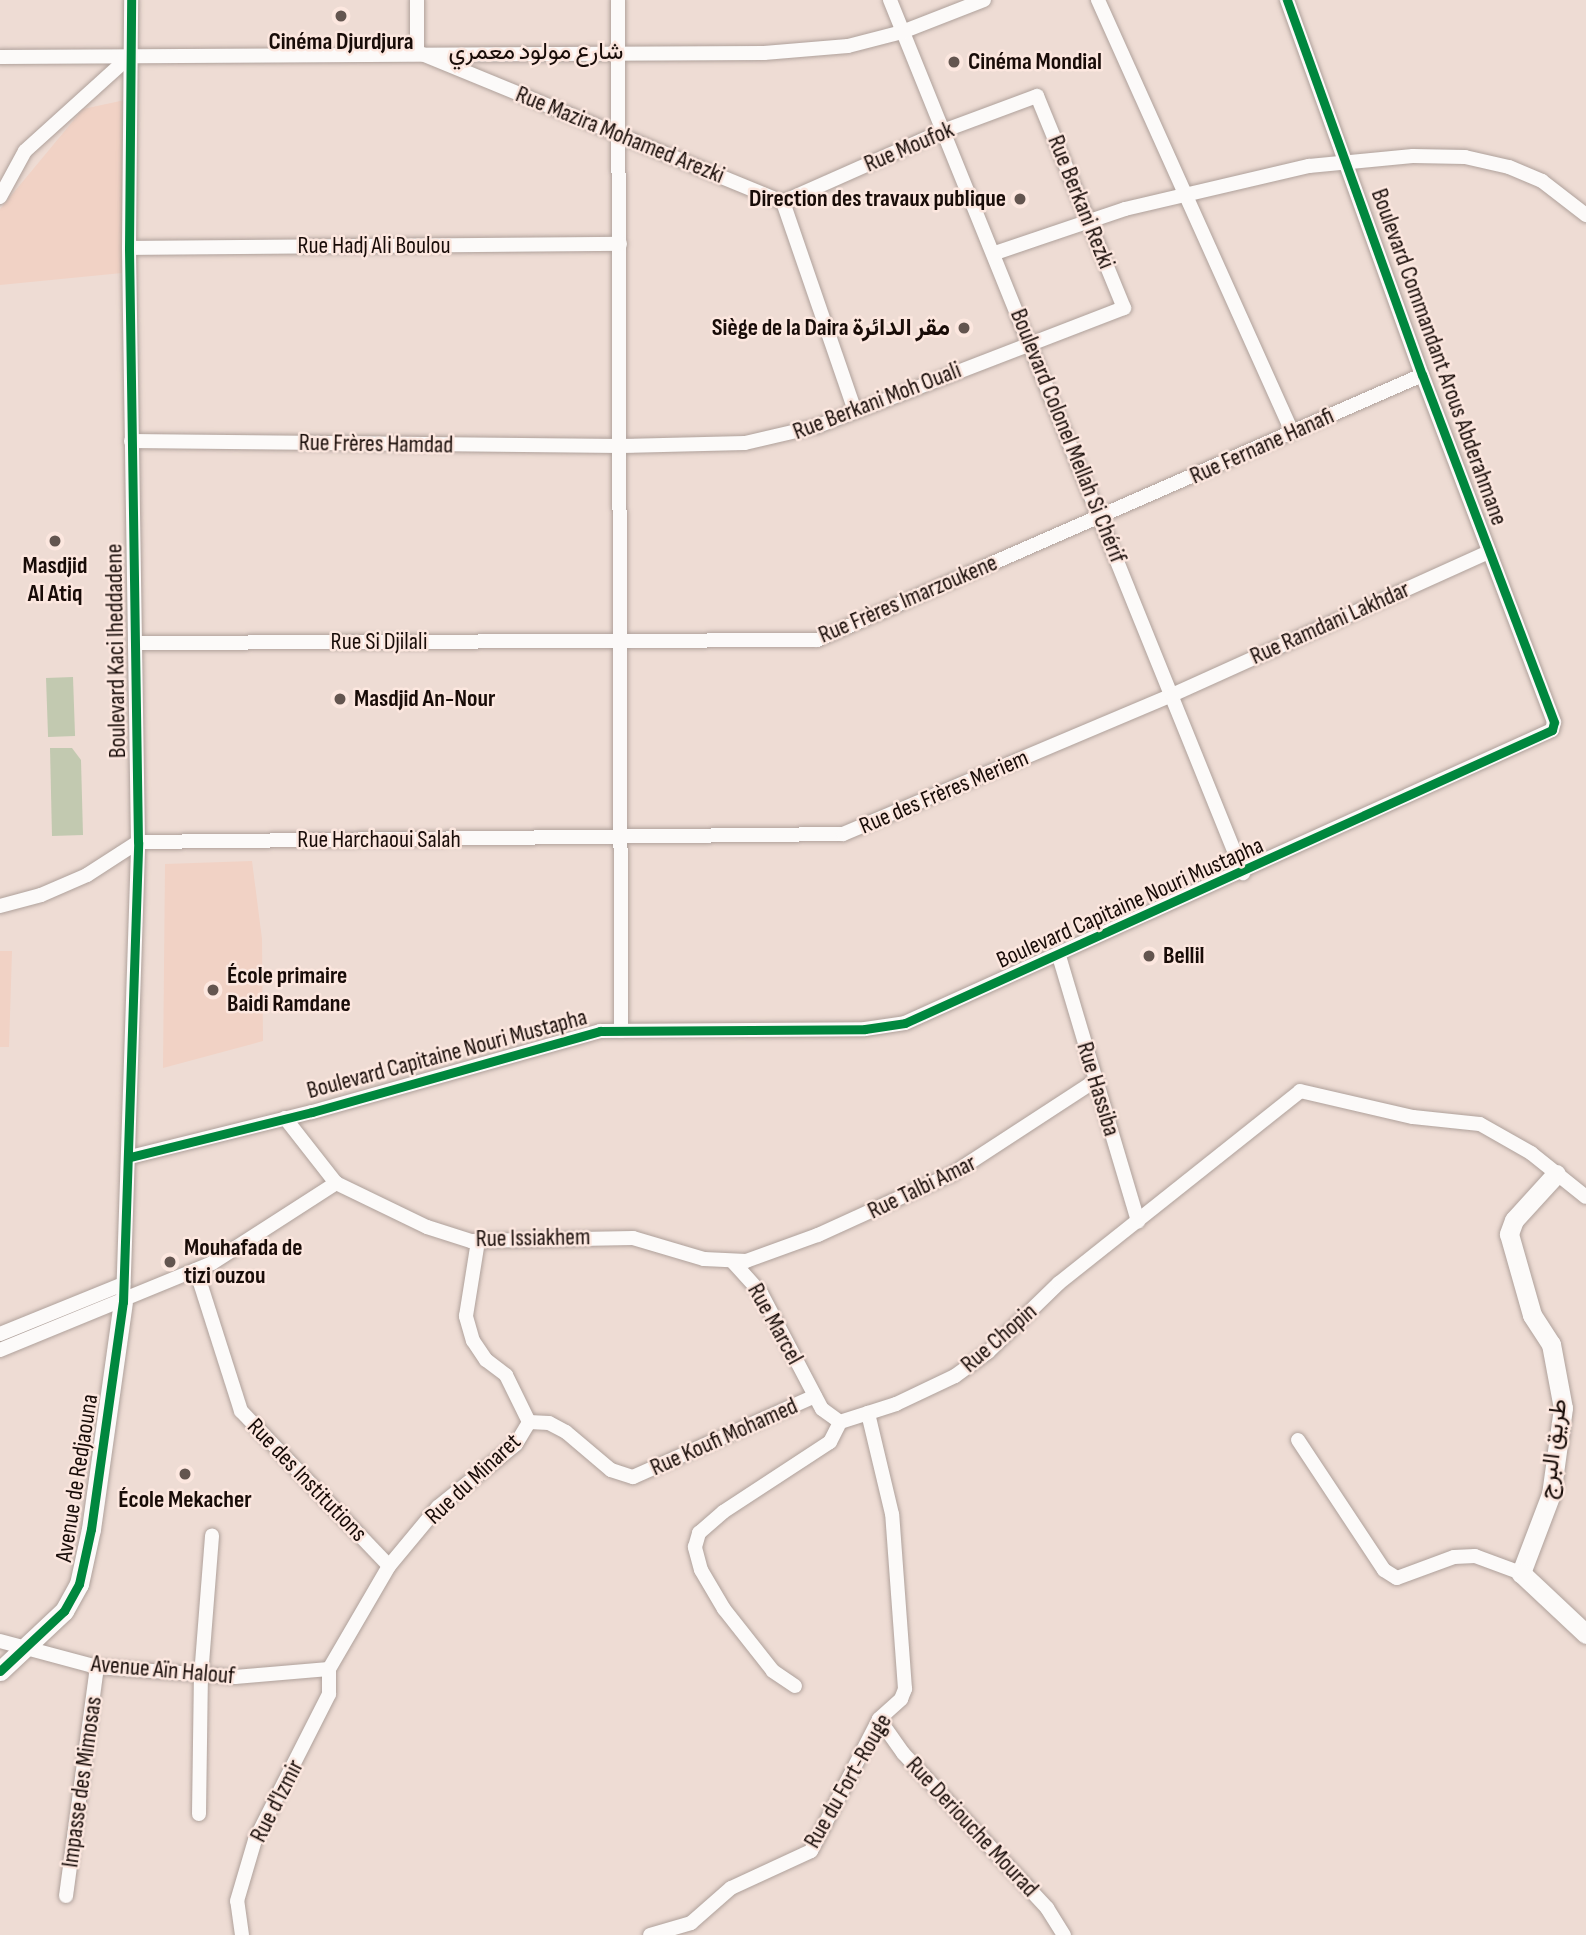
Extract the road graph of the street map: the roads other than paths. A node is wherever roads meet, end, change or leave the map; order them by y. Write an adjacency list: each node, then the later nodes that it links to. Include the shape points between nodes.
1 (131, 0): 11 (street, Boulevard Kaci Iheddadene)
2 (417, 0): 9 (street)
3 (618, 0): 10 (street)
4 (890, 0): 8 (street, Boulevard Colonel Mellah Si Chérif)
5 (984, 0): 8 (street, شارع مولود معمري)
6 (1098, 0): 17 (street)
7 (1287, 0): 16 (street, Boulevard Commandant Arous Abderahmane)
8 (902, 33): 10 (street, شارع مولود معمري, via 848,46 764,53); 14 (street, Boulevard Colonel Mellah Si Chérif)
9 (417, 52): 10 (street, شارع مولود معمري); 11 (street, شارع مولود معمري); 15 (street, Rue Mazira Mohamed Arezki)
10 (620, 52): 15 (street)
11 (130, 56): 12 (street, شارع مولود معمري); 18 (street, via 25,151); 23 (street, Boulevard Kaci Iheddadene)
12 (0, 57)
13 (1037, 96): 14 (street, Rue Moufok); 21 (street, Rue Berkani Rezki)
14 (943, 131): 19 (street, Rue Moufok); 24 (street, Boulevard Colonel Mellah Si Chérif)
15 (621, 135): 19 (street, Rue Mazira Mohamed Arezki); 22 (street)
16 (1348, 161): 17 (street); 20 (street, via 1465,157 1509,167 1542,181); 27 (street, Boulevard Commandant Arous Abderahmane)
17 (1185, 195): 21 (street); 29 (street)
18 (0, 197)
19 (783, 202): 28 (street)
20 (1586, 215)
21 (1091, 220): 24 (street); 25 (street, Rue Berkani Rezki)
22 (620, 244): 23 (street, Rue Hadj Ali Boulou); 31 (street)
23 (129, 248): 30 (street, Boulevard Kaci Iheddadene)
24 (995, 253): 26 (street, Boulevard Colonel Mellah Si Chérif)
25 (1124, 308): 26 (street, Rue Berkani Moh Ouali)
26 (1031, 343): 28 (street, Rue Berkani Moh Ouali); 32 (street, Boulevard Colonel Mellah Si Chérif)
27 (1422, 375): 29 (street, Rue Fernane Hanafi); 33 (street, Boulevard Commandant Arous Abderahmane)
28 (855, 411): 31 (street, Rue Berkani Moh Ouali, via 793,434 745,443)
29 (1292, 432): 32 (street, Rue Fernane Hanafi)
30 (131, 441): 31 (street, Rue Frères Hamdad); 35 (street, Boulevard Kaci Iheddadene)
31 (620, 446): 34 (street)
32 (1101, 516): 34 (street, Rue Frères Imarzoukene, via 817,640); 36 (street, Boulevard Colonel Mellah Si Chérif)
33 (1489, 552): 36 (street, Rue Ramdani Lakhdar); 37 (street, Boulevard Commandant Arous Abderahmane)
34 (623, 640): 35 (street, Rue Si Djilali); 38 (street)
35 (136, 643): 39 (street, Boulevard Kaci Iheddadene)
36 (1172, 695): 38 (street, Rue des Frères Meriem, via 843,834); 40 (street, Boulevard Colonel Mellah Si Chérif)
37 (1554, 727): 40 (street, Boulevard Capitaine Nouri Mustapha)
38 (621, 838): 39 (street, Rue Harchaoui Salah); 43 (street)
39 (138, 842): 41 (street, via 87,875); 46 (street, Boulevard Kaci Iheddadene)
40 (1243, 873): 42 (street, Boulevard Capitaine Nouri Mustapha)
41 (0, 906)
42 (1059, 956): 43 (street, Boulevard Capitaine Nouri Mustapha, via 928,1015 892,1026); 44 (street, Rue Hassiba)
43 (621, 1031): 45 (street, Boulevard Capitaine Nouri Mustapha, via 577,1036)
44 (1096, 1080): 50 (street, Rue Hassiba); 52 (street, Rue Talbi Amar, via 952,1174 818,1235)
45 (285, 1118): 46 (street, Boulevard Capitaine Nouri Mustapha); 48 (street)
46 (130, 1157): 54 (street, Boulevard Kaci Iheddadene)
47 (1556, 1174): 49 (street, Rue Chopin); 50 (street, Rue Chopin, via 1531,1153 1480,1124 1413,1117 1300,1091); 64 (street, طريق البرج, via 1514,1220 1509,1234 1532,1315 1551,1344 1563,1408 1551,1494)
48 (336, 1183): 51 (street, Rue Issiakhem, via 427,1227); 53 (street)
49 (1586, 1197)
50 (1138, 1221): 58 (street, Rue Chopin, via 955,1377)
51 (478, 1241): 52 (street, Rue Issiakhem, via 633,1238); 59 (street, Rue du Minaret, via 466,1316 473,1340 486,1360 506,1375)
52 (733, 1262): 57 (street, Rue Marcel, via 761,1293)
53 (196, 1270): 54 (street); 63 (street, Rue des Institutions, via 241,1411)
54 (123, 1293): 55 (street); 56 (street); 67 (street, Avenue de Redjaouna, via 91,1529 79,1584 64,1611)
55 (0, 1334)
56 (0, 1350)
57 (815, 1396): 59 (street, Rue Koufi Mohamed, via 634,1477 611,1469 550,1423); 60 (street, Rue Marcel, via 822,1409)
58 (867, 1413): 60 (street, Rue Chopin); 73 (street, Rue du Fort-Rouge, via 891,1514 905,1689 901,1699)
59 (529, 1422): 63 (street, Rue du Minaret, via 516,1444 438,1507)
60 (840, 1422): 72 (street, via 830,1442 705,1527 695,1547 701,1570 757,1653)
61 (1298, 1440): 64 (street, via 1384,1570 1397,1578 1454,1557 1475,1556)
62 (212, 1535): 71 (street)
63 (388, 1566): 69 (street, Rue du Minaret)
64 (1521, 1573): 65 (street)
65 (1586, 1634)
66 (0, 1641): 67 (street, Avenue Aïn Halouf)
67 (27, 1650): 68 (street, Avenue Aïn Halouf); 70 (street, Avenue de Redjaouna)
68 (97, 1667): 71 (street, Avenue Aïn Halouf); 75 (street, Impasse des Mimosas)
69 (329, 1670): 71 (street, Avenue Aïn Halouf); 77 (street, Rue d'Izmir, via 329,1694 255,1840 237,1901)
70 (0, 1671)
71 (201, 1676): 74 (street)
72 (795, 1686)
73 (879, 1719): 76 (street, Rue du Fort-Rouge, via 811,1851 732,1888); 79 (street, Rue Deriouche Mourad, via 903,1753 1047,1908)
74 (199, 1814)
75 (66, 1896)
76 (687, 1931): 78 (street, Rue du Fort-Rouge)
77 (242, 1935)
78 (650, 1935)
79 (1064, 1935)

